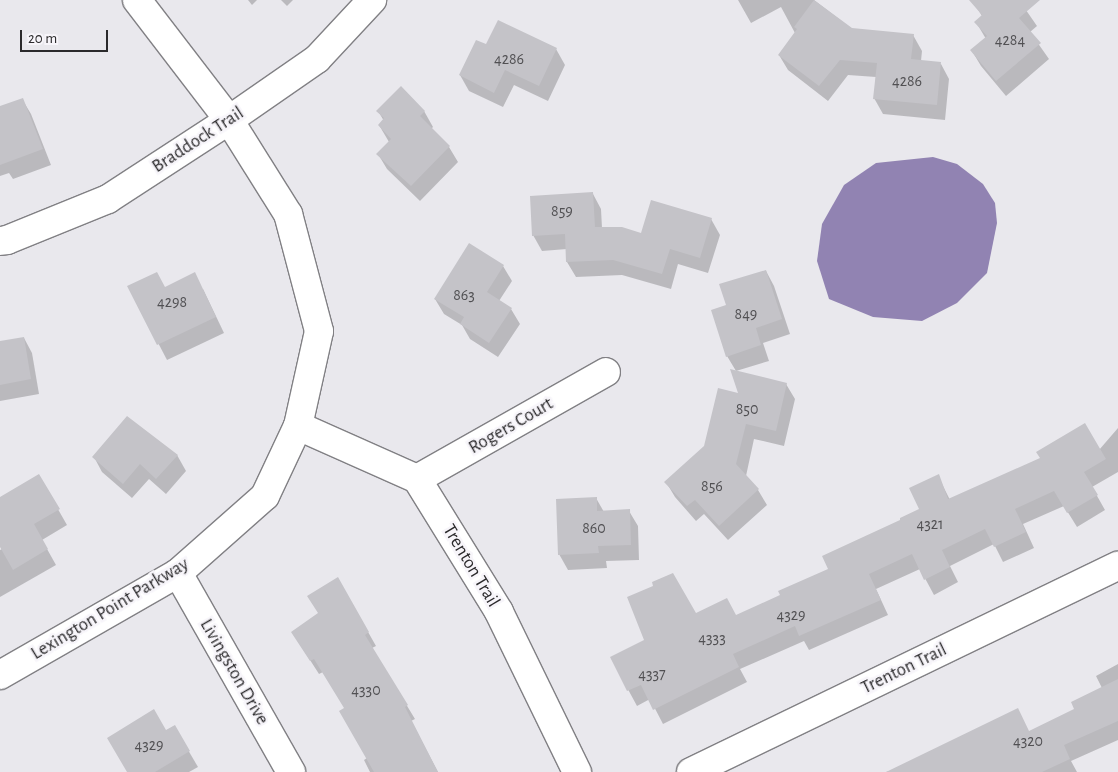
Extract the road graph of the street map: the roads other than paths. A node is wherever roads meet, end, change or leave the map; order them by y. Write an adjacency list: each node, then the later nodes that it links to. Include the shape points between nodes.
1 (137, 0): 3 (street, Lexington Point Parkway)
2 (372, 0): 3 (street, Braddock Trail, via 317,59)
3 (229, 120): 4 (street, Braddock Trail, via 108,199); 6 (street, Lexington Point Parkway, via 288,214 319,331)
4 (0, 241)
5 (606, 372): 7 (street, Rogers Court)
6 (298, 426): 7 (street); 9 (street, Lexington Point Parkway, via 265,496)
7 (417, 479): 12 (street, Trenton Trail, via 499,612)
8 (1118, 566): 13 (street, Trenton Trail)
9 (178, 572): 10 (street, Lexington Point Parkway); 11 (street, Livingston Drive)
10 (0, 675)
11 (291, 772)
12 (577, 772)
13 (691, 772)

